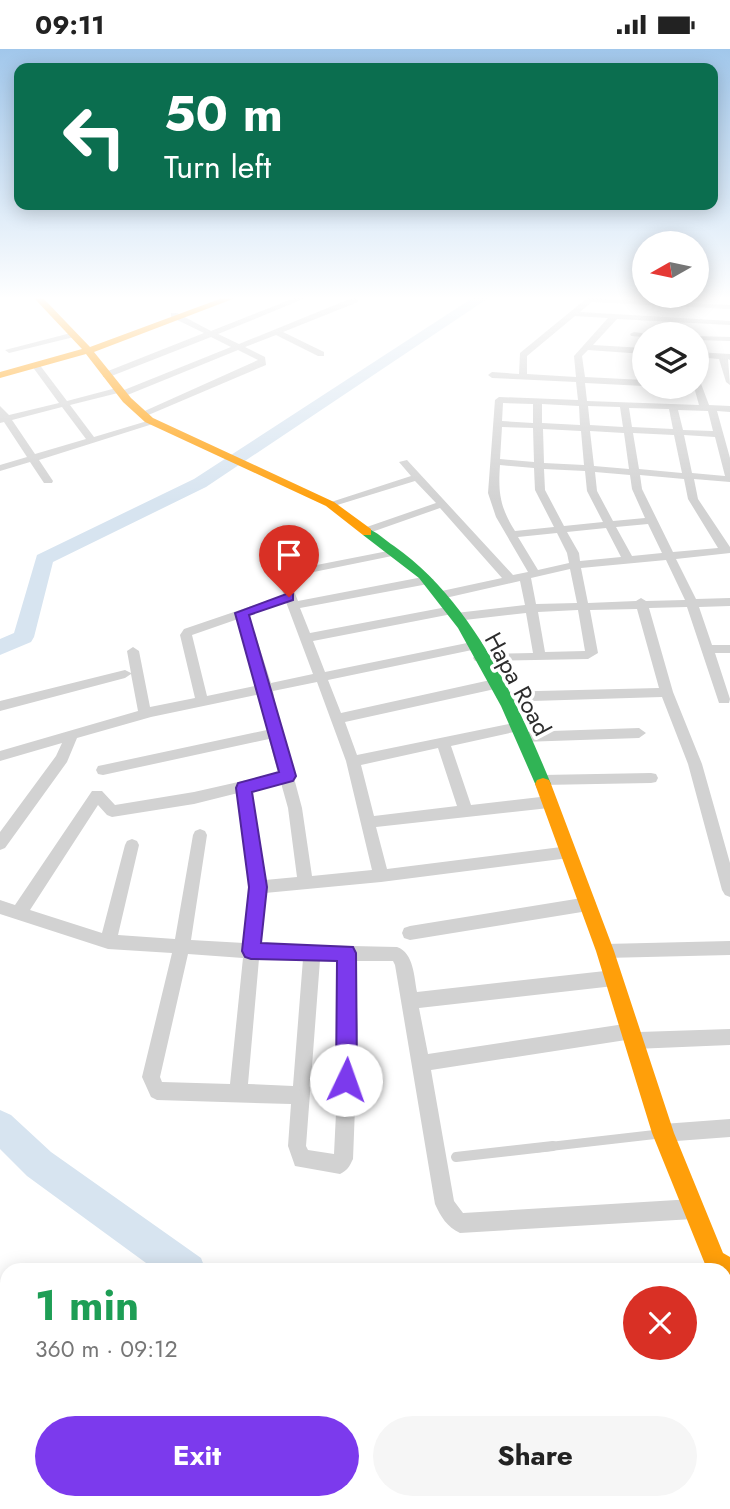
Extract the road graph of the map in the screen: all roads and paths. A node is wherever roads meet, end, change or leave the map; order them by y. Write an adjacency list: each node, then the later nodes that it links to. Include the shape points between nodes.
1 (27, 365): 9 (street)
2 (99, 365): 10 (street, Hapa Road)
3 (131, 365): 10 (street)
4 (188, 365): 15 (street)
5 (259, 365): 26 (street)
6 (523, 365): 12 (street)
7 (579, 365): 13 (street)
8 (36, 366): 9 (street); 19 (street)
9 (0, 372)
10 (106, 375): 15 (street, Hapa Road)
11 (492, 375): 12 (street)
12 (523, 377): 13 (street)
13 (581, 380): 14 (street); 18 (street)
14 (632, 382)
15 (121, 392): 19 (street); 26 (street, Hapa Road)
16 (704, 399): 22 (street)
17 (537, 400): 18 (street); 27 (street, via 499,400); 28 (street)
18 (582, 403): 20 (street); 29 (street)
19 (64, 404): 25 (street); 33 (street)
20 (624, 404): 21 (street); 30 (street)
21 (673, 406): 22 (street); 31 (street)
22 (708, 408): 24 (street); 32 (street)
23 (0, 409): 25 (street)
24 (730, 409)
25 (3, 419): 34 (street)
26 (148, 419): 33 (street); 45 (street, Hapa Road)
27 (498, 424): 28 (street); 35 (street)
28 (538, 425): 29 (street); 37 (street)
29 (587, 426): 30 (street); 39 (street)
30 (629, 430): 31 (street); 40 (street)
31 (677, 432): 32 (street); 42 (street)
32 (718, 434): 43 (street)
33 (92, 442): 34 (street)
34 (33, 459): 38 (street); 44 (street)
35 (495, 461): 37 (street); 51 (street, via 493,493)
36 (404, 462): 41 (street)
37 (538, 465): 39 (street); 49 (street, via 540,490)
38 (0, 468)
39 (590, 469): 40 (street); 48 (street, via 592,491)
40 (633, 473): 42 (street); 47 (street)
41 (417, 477): 45 (street); 46 (street)
42 (688, 478): 43 (street); 52 (street, via 693,499)
43 (730, 478)
44 (48, 481)
45 (330, 504): 50 (street, Hapa Road)
46 (443, 504): 50 (street); 58 (street)
47 (652, 520): 48 (street); 54 (street)
48 (608, 524): 49 (street); 55 (street)
49 (559, 530): 51 (street); 56 (street, via 573,553)
50 (365, 531): 53 (street, Hapa Road)
51 (511, 535): 57 (street)
52 (727, 550): 54 (street)
53 (393, 553): 59 (street, Hapa Road); 61 (street, via 290,573 284,581)
54 (669, 555): 55 (street); 63 (street)
55 (627, 558): 56 (street)
56 (574, 565): 57 (street); 65 (street)
57 (529, 574): 58 (street); 66 (street)
58 (510, 579): 60 (street)
59 (428, 580): 60 (street, Hapa Road); 61 (street)
60 (441, 595): 68 (street, Hapa Road)
61 (291, 602): 67 (street); 69 (street)
62 (640, 602): 63 (street); 65 (street); 79 (street)
63 (691, 602): 64 (street); 70 (street)
64 (730, 602)
65 (581, 605): 66 (street); 74 (street, via 592,653)
66 (533, 608): 68 (street); 74 (street)
67 (242, 613): 77 (street); 81 (street, via 186,635)
68 (454, 613): 69 (street); 73 (street, Hapa Road)
69 (308, 638): 76 (street)
70 (708, 649): 71 (street); 80 (street)
71 (730, 649)
72 (133, 651): 83 (street)
73 (476, 652): 74 (street); 76 (street); 78 (street, Hapa Road)
74 (540, 657)
75 (125, 674): 82 (street)
76 (320, 678): 77 (street); 84 (street)
77 (265, 688): 81 (street); 86 (street)
78 (498, 691): 79 (street); 84 (street); 85 (street, Hapa Road)
79 (667, 692): 107 (street, via 695,764)
80 (724, 700)
81 (202, 701): 83 (street)
82 (0, 706)
83 (145, 714): 88 (street)
84 (337, 719): 91 (street)
85 (520, 732): 87 (street); 89 (street); 95 (street, Hapa Road)
86 (274, 733): 92 (street); 93 (street)
87 (639, 733)
88 (72, 735): 90 (street); 101 (street, via 62,758)
89 (443, 742): 91 (street); 98 (street)
90 (0, 756)
91 (353, 761): 99 (street)
92 (103, 770)
93 (288, 776): 96 (street); 105 (street)
94 (651, 778): 95 (street)
95 (542, 781): 97 (street, Hapa Road)
96 (244, 788): 106 (street); 110 (street, via 112,810 97,795)
97 (549, 802): 98 (street); 103 (street, Hapa Road)
98 (466, 811): 99 (street)
99 (369, 822): 104 (street)
100 (200, 835): 113 (street)
101 (0, 844)
102 (132, 845): 112 (street)
103 (569, 852): 104 (street); 108 (street, Hapa Road)
104 (381, 876): 105 (street)
105 (305, 883): 106 (street)
106 (258, 887): 115 (street)
107 (730, 890)
108 (588, 904): 111 (street); 116 (street, Hapa Road)
109 (0, 907): 110 (street)
110 (19, 913): 112 (street)
111 (410, 933)
112 (108, 942): 113 (street)
113 (182, 947): 115 (street); 124 (street, via 152,1084 157,1091)
114 (730, 948): 116 (street)
115 (251, 951): 117 (street); 124 (street)
116 (605, 951): 119 (street, Hapa Road)
117 (312, 952): 118 (street); 125 (street)
118 (347, 953): 120 (street, via 397,954); 125 (street, via 349,1031 340,1164 306,1161 299,1156)
119 (614, 978): 120 (street); 121 (street, Hapa Road)
120 (409, 1001): 129 (street, via 445,1204 456,1221)
121 (632, 1036): 122 (street); 123 (street); 127 (street, Hapa Road)
122 (730, 1037)
123 (429, 1062)
124 (238, 1092): 125 (street)
125 (301, 1095)
126 (730, 1128): 127 (street)
127 (663, 1133): 128 (lane); 129 (street, Hapa Road)
128 (456, 1157)
129 (694, 1209): 130 (street, Hapa Road)
130 (718, 1263)

